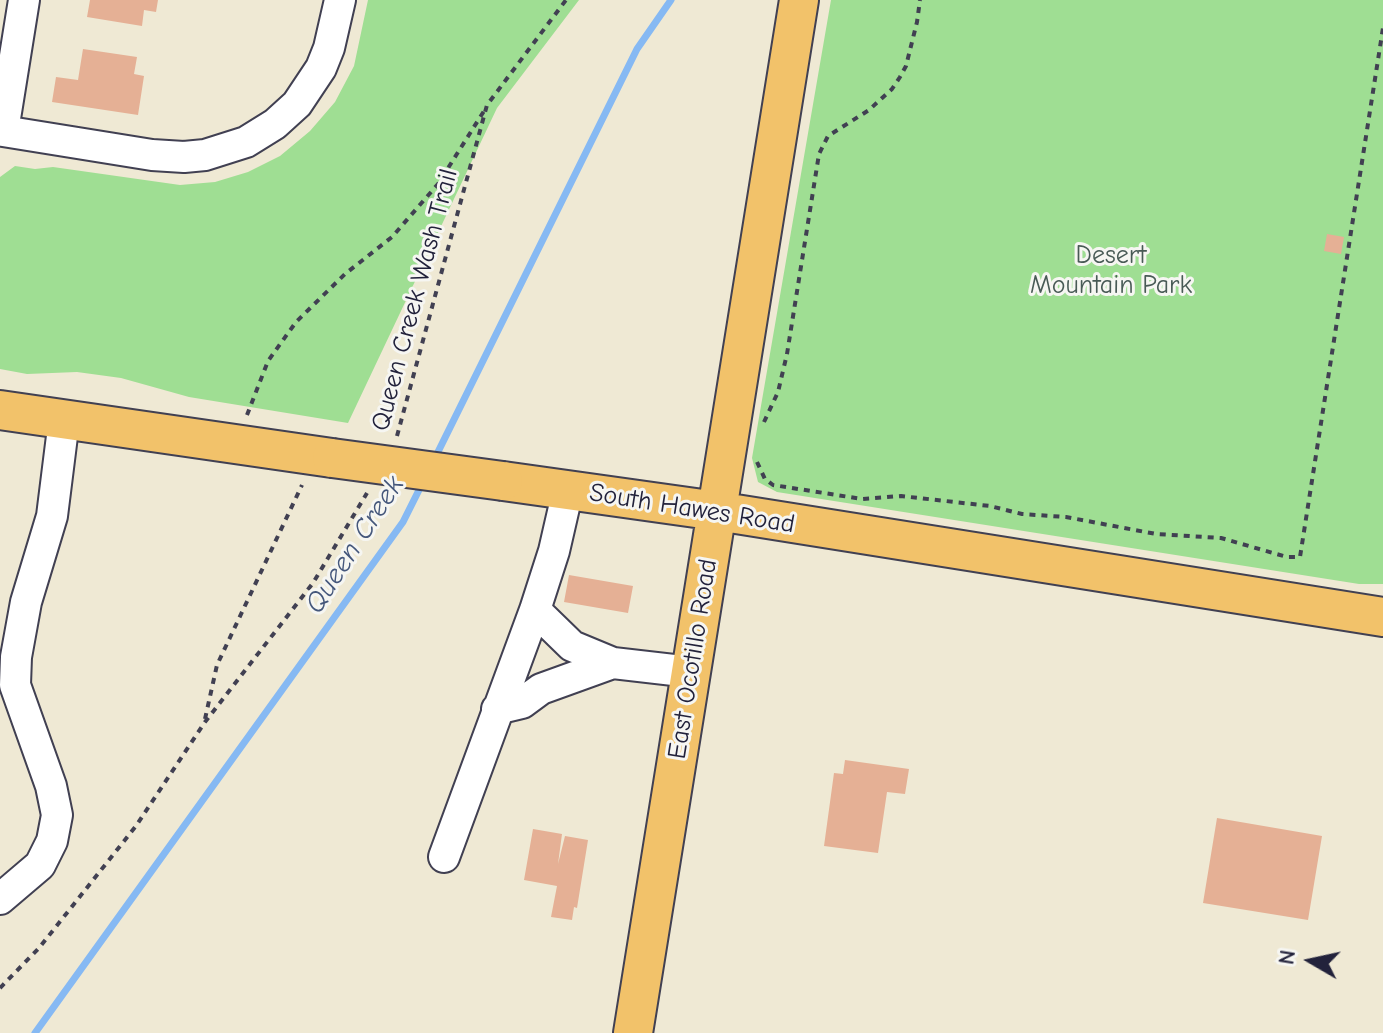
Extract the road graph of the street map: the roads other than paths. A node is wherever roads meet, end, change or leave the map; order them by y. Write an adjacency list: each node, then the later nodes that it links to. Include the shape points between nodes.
1 (24, 0): 2 (street, via 3,131 184,157 246,142 297,104 321,68)
2 (340, 0)
3 (799, 0): 7 (main road, East Ocotillo Road)
4 (0, 410): 5 (main road, South Hawes Road)
5 (64, 420): 6 (main road, South Hawes Road, bridge); 14 (street, via 52,516 26,602 15,685 57,815 40,865)
6 (568, 490): 7 (main road, South Hawes Road); 8 (street)
7 (717, 511): 9 (main road, South Hawes Road); 11 (main road, East Ocotillo Road)
8 (535, 610): 10 (street, via 572,646); 12 (street)
9 (1383, 617)
10 (613, 663): 11 (street); 12 (street)
11 (691, 672): 15 (main road, East Ocotillo Road)
12 (497, 709): 13 (street)
13 (444, 857)
14 (0, 899)
15 (633, 1033)

